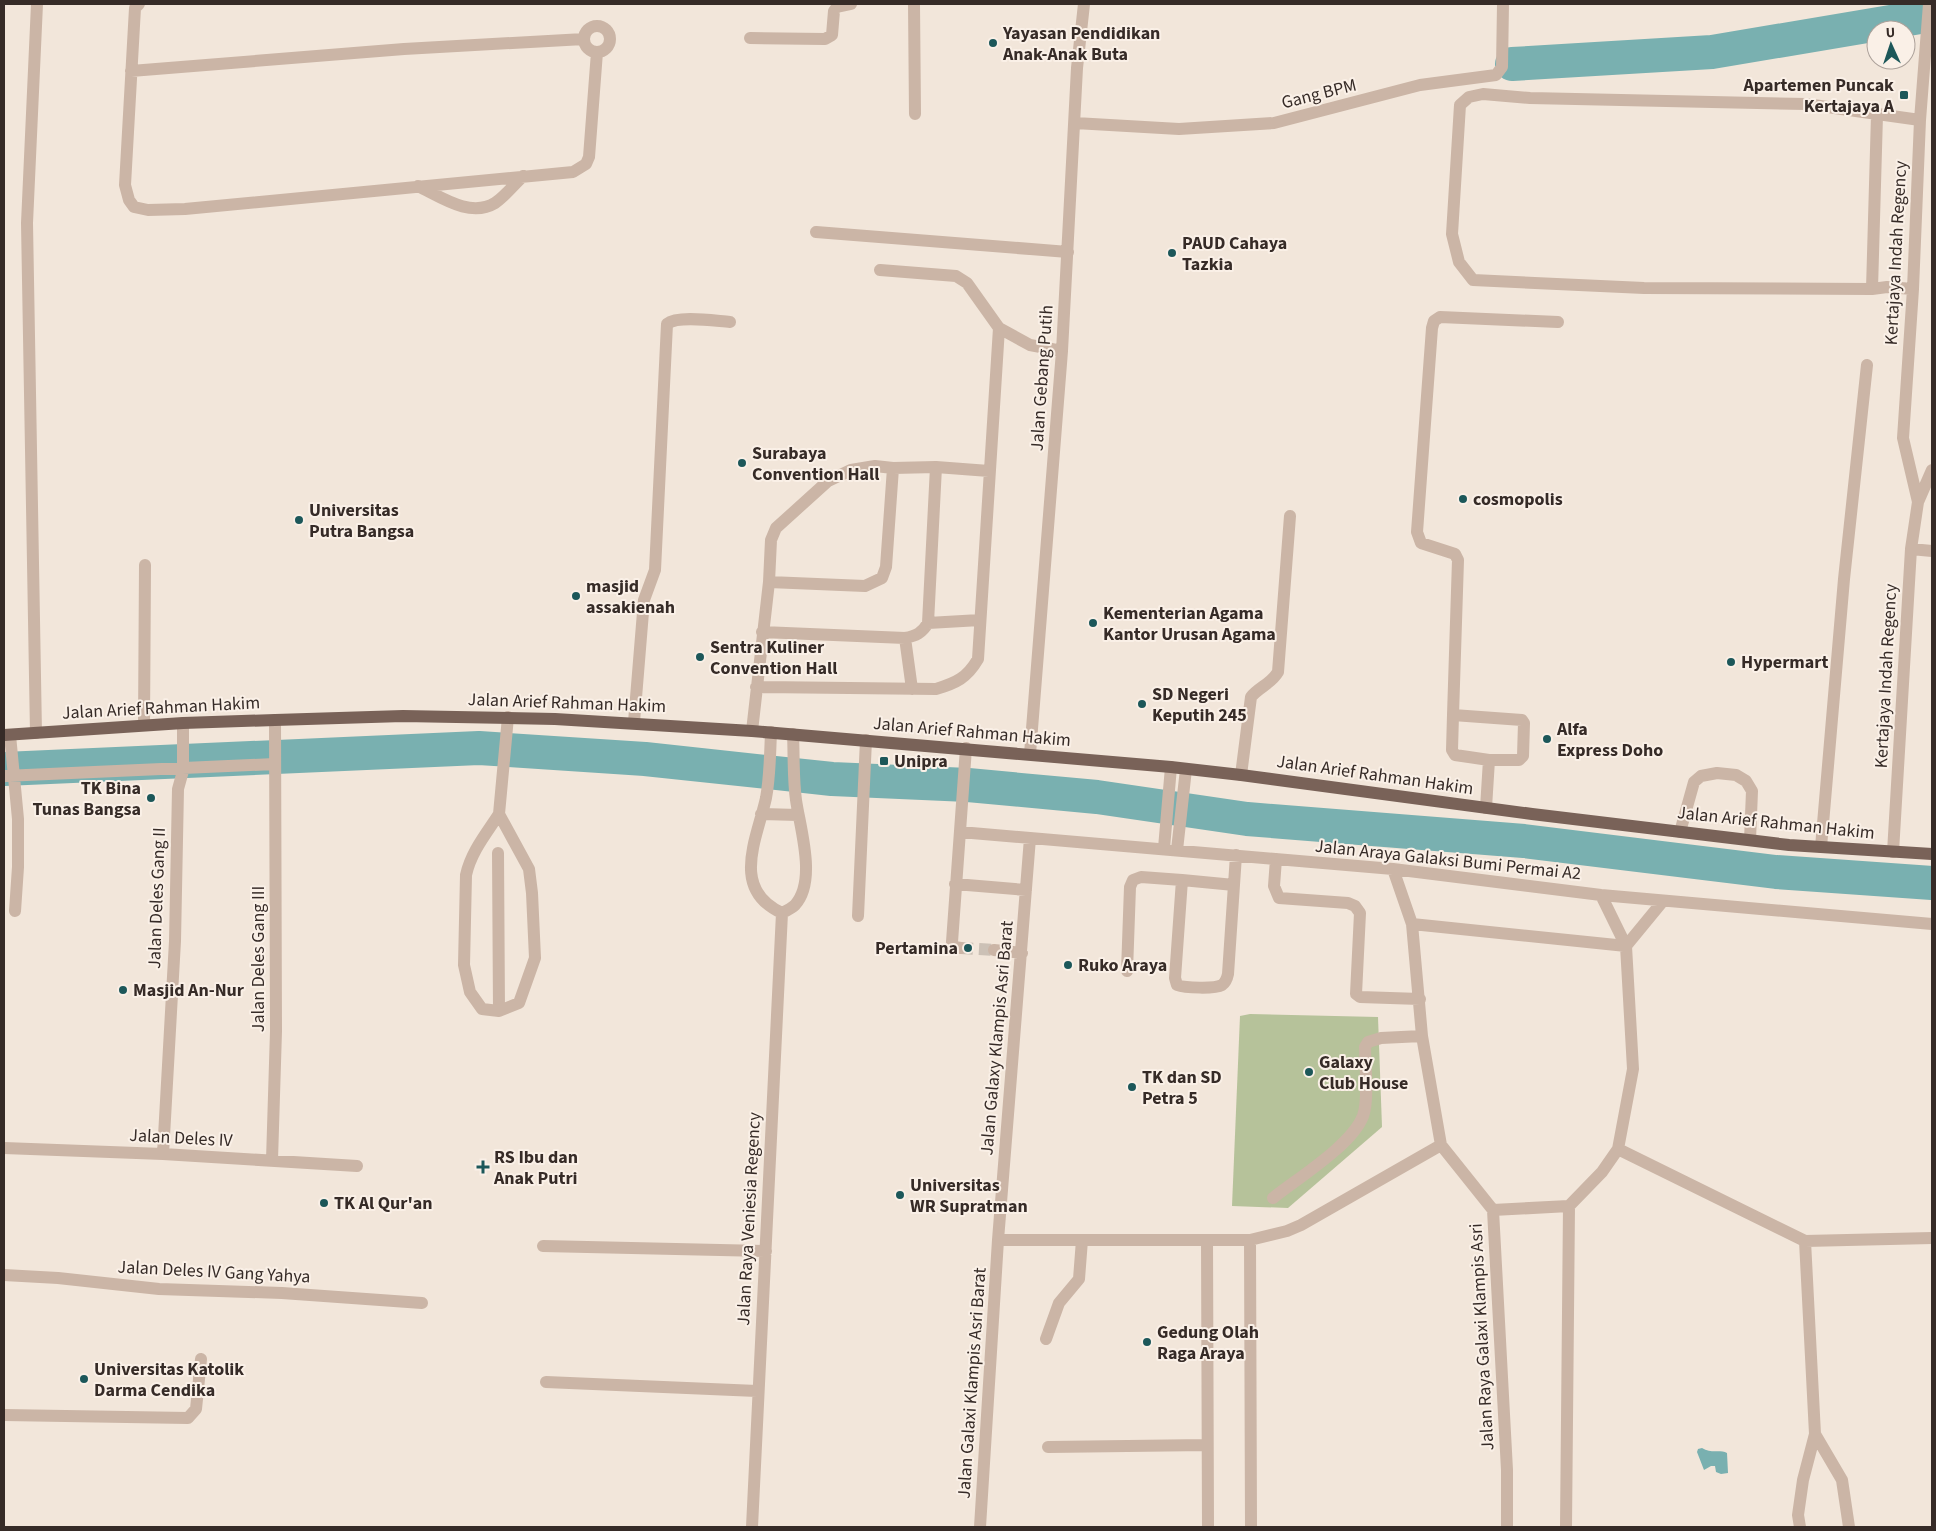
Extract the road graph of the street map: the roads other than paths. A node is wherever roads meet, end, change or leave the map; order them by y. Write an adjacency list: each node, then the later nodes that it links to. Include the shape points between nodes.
1 (37, 4): 52 (street, via 27,223)
2 (851, 4): 8 (street, via 837,7 834,11 832,35 826,39)
3 (914, 4): 12 (street)
4 (1084, 4): 15 (street, Jalan Gebang Putih)
5 (1503, 4): 15 (street, Gang BPM, via 1502,67 1496,74 1420,85 1274,122 1179,129)
6 (1929, 4): 14 (street, Kertajaya Indah Regency)
7 (134, 5): 11 (street)
8 (750, 38)
9 (584, 39): 10 (street, via 588,48); 10 (street, via 592,27 600,26 607,30 609,44); 11 (street)
10 (597, 52): 16 (street, via 592,143 586,164 573,172)
11 (130, 70): 17 (street, via 125,185 134,207 184,209)
12 (915, 114)
13 (1877, 115): 14 (street); 21 (street); 21 (street, via 1806,104 1530,98 1483,94 1469,97 1460,105 1452,234 1459,262 1473,280 1644,288)
14 (1920, 120): 22 (street, Kertajaya Indah Regency)
15 (1075, 123): 19 (street, Jalan Gebang Putih)
16 (523, 176): 17 (street); 17 (street, via 495,203 479,210 468,209)
17 (418, 186)
18 (816, 232): 19 (street)
19 (1068, 252): 26 (street, Jalan Gebang Putih)
20 (880, 270): 25 (street, via 956,276 968,283)
21 (1872, 289): 22 (street)
22 (1913, 289): 32 (street, Kertajaya Indah Regency, via 1903,438)
23 (730, 322): 47 (street, via 681,319 668,324 654,570 644,600)
24 (1558, 322): 44 (street, via 1440,316 1434,321 1417,532 1421,543 1455,554 1458,560)
25 (999, 328): 26 (street, via 1030,344); 31 (street)
26 (1062, 350): 57 (street, Jalan Gebang Putih)
27 (1867, 365): 75 (street)
28 (936, 466): 29 (street); 31 (street); 39 (street)
29 (893, 468): 37 (street, via 875,466 851,470 828,481 776,528 771,540); 37 (street, via 886,566 882,578 865,586)
30 (1932, 470): 32 (street, Kertajaya Indah Regency)
31 (989, 472): 38 (street)
32 (1918, 502): 34 (street, Kertajaya Indah Regency)
33 (1290, 516): 64 (street, via 1278,672 1269,684 1257,689 1251,697)
34 (1911, 549): 35 (street); 78 (street, Kertajaya Indah Regency)
35 (1932, 551)
36 (145, 565): 49 (street)
37 (769, 582): 40 (street)
38 (980, 620): 39 (street); 43 (street, via 978,659 970,673 957,683 936,689)
39 (928, 624): 41 (street, via 916,636)
40 (762, 632): 41 (street); 42 (street)
41 (905, 638): 43 (street)
42 (756, 687): 43 (street); 50 (street)
43 (912, 689)
44 (1453, 715): 58 (street, via 1452,750 1455,755); 58 (street, via 1522,720 1523,756 1519,760)
45 (508, 717): 46 (main road, Jalan Arief Rahman Hakim); 47 (main road, Jalan Arief Rahman Hakim); 66 (street)
46 (275, 720): 48 (main road, Jalan Arief Rahman Hakim); 59 (street, Jalan Deles Gang III)
47 (634, 722): 50 (main road, Jalan Arief Rahman Hakim)
48 (182, 723): 49 (main road, Jalan Arief Rahman Hakim); 60 (street, Jalan Deles Gang II)
49 (144, 725): 52 (main road, Jalan Arief Rahman Hakim)
50 (752, 731): 51 (main road, Jalan Arief Rahman Hakim)
51 (771, 732): 53 (main road, Jalan Arief Rahman Hakim); 67 (street, via 766,796)
52 (36, 733): 54 (main road, Jalan Arief Rahman Hakim)
53 (793, 734): 55 (main road, Jalan Arief Rahman Hakim); 68 (street)
54 (8, 738): 63 (street)
55 (866, 740): 56 (main road, Jalan Arief Rahman Hakim); 92 (street)
56 (966, 748): 57 (main road, Jalan Arief Rahman Hakim); 69 (street)
57 (1030, 754): 61 (main road, Jalan Arief Rahman Hakim)
58 (1490, 760): 65 (street)
59 (274, 761): 60 (street); 107 (street, Jalan Deles Gang III, via 276,1032)
60 (183, 765): 63 (street); 106 (street, Jalan Deles Gang II, via 178,790 175,941)
61 (1171, 767): 62 (main road, Jalan Arief Rahman Hakim); 76 (street)
62 (1186, 769): 64 (main road, Jalan Arief Rahman Hakim); 77 (street)
63 (11, 773): 90 (street, via 18,867)
64 (1241, 775): 65 (main road, Jalan Arief Rahman Hakim)
65 (1486, 808): 70 (main road, Jalan Arief Rahman Hakim)
66 (499, 814): 73 (street); 74 (street)
67 (761, 814): 68 (street); 91 (street, via 750,858 752,876 760,898 767,906)
68 (798, 815): 91 (street, via 806,874 795,906)
69 (960, 832): 71 (street, Jalan Araya Galaksi Bumi Permai A2); 85 (street)
70 (1680, 832): 72 (main road, Jalan Arief Rahman Hakim); 72 (street, via 1694,782 1701,776 1717,773 1736,775 1746,781 1752,791)
71 (1030, 838): 76 (street, Jalan Araya Galaksi Bumi Permai A2); 87 (street, Jalan Galaxy Klampis Asri Barat)
72 (1750, 840): 75 (main road, Jalan Arief Rahman Hakim)
73 (478, 845): 79 (street); 101 (street, via 466,876 464,965 470,992 482,1009)
74 (516, 847): 79 (street); 101 (street, via 529,869 535,958 519,1003)
75 (1821, 847): 78 (main road, Jalan Arief Rahman Hakim)
76 (1164, 848): 77 (street, Jalan Araya Galaksi Bumi Permai A2)
77 (1177, 850): 81 (street, Jalan Araya Galaksi Bumi Permai A2)
78 (1893, 852): 80 (main road, Jalan Arief Rahman Hakim)
79 (498, 853): 101 (street)
80 (1932, 854)
81 (1236, 855): 82 (street, Jalan Araya Galaksi Bumi Permai A2); 86 (street)
82 (1276, 859): 83 (street, Jalan Araya Galaksi Bumi Permai A2); 100 (street, via 1274,886 1279,898 1348,903 1360,913 1356,994 1360,997)
83 (1393, 869): 88 (street, Jalan Araya Galaksi Bumi Permai A2); 93 (street, Jalan Raya Galaxi Klampis Asri)
84 (1182, 880): 86 (street); 86 (street, via 1175,978 1177,985 1183,987 1220,987 1225,983); 99 (street, via 1141,877 1133,880 1130,886)
85 (955, 884): 87 (street); 96 (street, via 952,942 954,947)
86 (1234, 884)
87 (1026, 890): 98 (street, Jalan Galaxy Klampis Asri Barat)
88 (1601, 895): 89 (street, Jalan Araya Galaksi Bumi Permai A2); 95 (street)
89 (1663, 900): 94 (street, Jalan Araya Galaksi Bumi Permai A2); 95 (street)
90 (15, 911)
91 (782, 913): 119 (street, Jalan Raya Veniesia Regency)
92 (858, 916)
93 (1412, 924): 95 (street); 100 (street, Jalan Raya Galaxi Klampis Asri)
94 (1932, 924)
95 (1626, 946): 105 (street, via 1633,1069)
96 (960, 948)
97 (994, 950): 98 (street)
98 (1022, 953): 113 (street, Jalan Galaxy Klampis Asri Barat)
99 (1127, 971)
100 (1420, 999): 102 (street, Jalan Raya Galaxi Klampis Asri)
101 (499, 1012)
102 (1422, 1036): 103 (street, Jalan Raya Galaxi Klampis Asri); 109 (street, via 1381,1038 1368,1042 1365,1047 1364,1115 1355,1130)
103 (1441, 1145): 111 (street, Jalan Raya Galaxi Klampis Asri); 116 (street, via 1287,1232)
104 (4, 1148): 106 (street, Jalan Deles IV)
105 (1618, 1148): 110 (street, via 1602,1172); 117 (street)
106 (163, 1154): 107 (street, Jalan Deles IV)
107 (272, 1160): 108 (street, Jalan Deles IV)
108 (357, 1166)
109 (1273, 1198)
110 (1569, 1206): 111 (street); 135 (street)
111 (1493, 1210): 134 (street, Jalan Raya Galaxi Klampis Asri, via 1507,1470)
112 (1932, 1238): 117 (street)
113 (998, 1240): 114 (street); 131 (street, Jalan Galaxi Klampis Asri Barat)
114 (1082, 1240): 115 (street); 122 (street, via 1079,1279 1059,1303)
115 (1207, 1240): 116 (street); 128 (street)
116 (1250, 1240): 133 (street)
117 (1805, 1241): 127 (street)
118 (543, 1246): 119 (street)
119 (766, 1251): 125 (street, Jalan Raya Veniesia Regency)
120 (4, 1275): 121 (street, Jalan Deles IV Gang Yahya, via 159,1289 282,1293)
121 (422, 1303)
122 (1046, 1339)
123 (201, 1359): 126 (street, via 196,1410 188,1418)
124 (546, 1382): 125 (street)
125 (757, 1390): 130 (street, Jalan Raya Veniesia Regency)
126 (4, 1415)
127 (1815, 1434): 136 (street, via 1802,1480 1798,1515); 137 (street, via 1842,1480)
128 (1208, 1445): 129 (street); 132 (street)
129 (1048, 1447)
130 (752, 1527)
131 (980, 1527)
132 (1208, 1527)
133 (1251, 1527)
134 (1507, 1527)
135 (1566, 1527)
136 (1800, 1527)
137 (1849, 1527)

